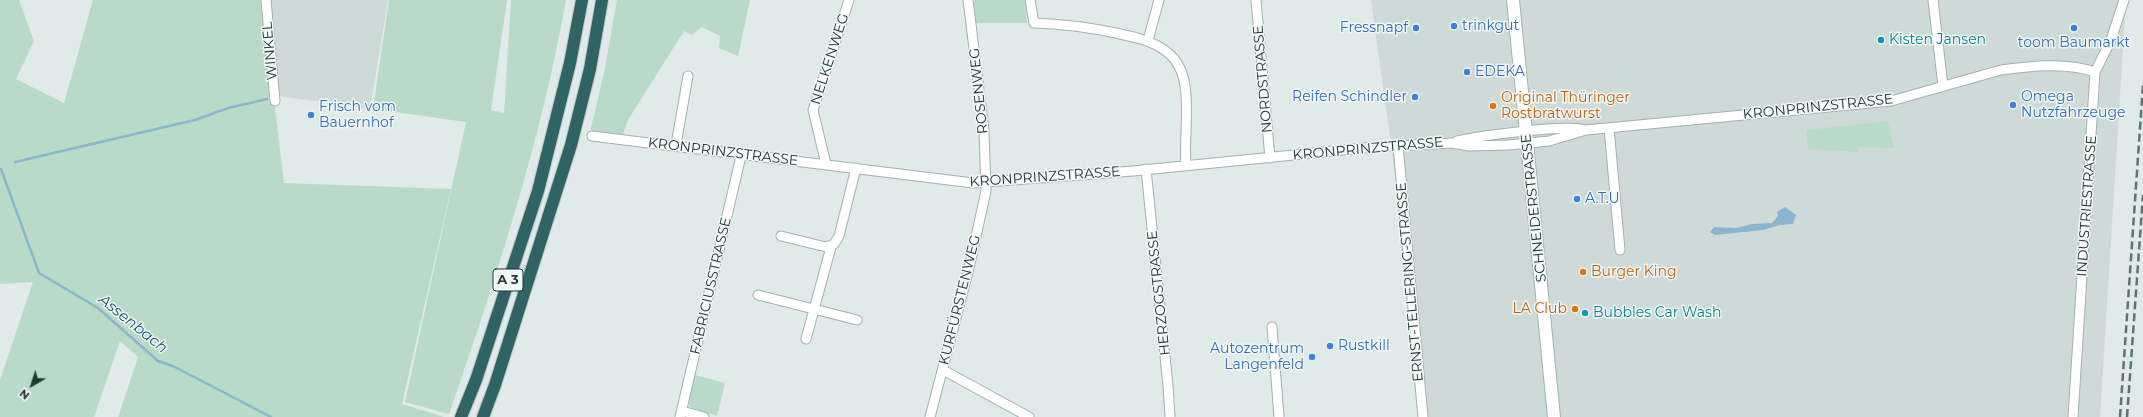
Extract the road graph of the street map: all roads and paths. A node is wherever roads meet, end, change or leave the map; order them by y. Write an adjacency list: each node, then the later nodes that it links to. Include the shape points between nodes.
1 (266, 0): 16 (street, WINKEL)
2 (582, 0): 39 (highway, A 3, via 557,116 533,206 476,380)
3 (602, 0): 40 (highway, A 3, via 590,69 571,145 498,378)
4 (849, 0): 24 (street, NELKENWEG, via 813,110)
5 (968, 0): 28 (street, ROSENWEG, via 984,130)
6 (1030, 0): 12 (street, via 1034,23 1081,25)
7 (1159, 0): 12 (street)
8 (1256, 0): 23 (street, NORDSTRASSE)
9 (1513, 0): 19 (main road, SCHNEIDERSTRASSE)
10 (1933, 0): 15 (street)
11 (2124, 0): 13 (street, INDUSTRIESTRASSE, via 2111,40)
12 (1148, 40): 25 (street, via 1171,55 1182,73 1186,86)
13 (2095, 72): 15 (street, KRONPRINZSTRASSE, via 2075,66 2018,68); 48 (street, INDUSTRIESTRASSE)
14 (688, 76): 20 (street)
15 (1943, 86): 17 (street, KRONPRINZSTRASSE, via 1891,101 1854,106)
16 (275, 101)
17 (1609, 128): 19 (street, KRONPRINZSTRASSE, via 1578,128); 31 (street)
18 (592, 136): 20 (street, KRONPRINZSTRASSE)
19 (1526, 138): 21 (street, KRONPRINZSTRASSE, via 1468,138 1452,143); 47 (main road, SCHNEIDERSTRASSE)
20 (676, 145): 22 (street, KRONPRINZSTRASSE)
21 (1398, 146): 23 (street, KRONPRINZSTRASSE); 46 (street, ERNST-TELLERING-STRASSE)
22 (741, 156): 24 (street, KRONPRINZSTRASSE); 38 (street, FABRICIUSSTRASSE)
23 (1270, 158): 25 (street, KRONPRINZSTRASSE)
24 (826, 164): 26 (street, KRONPRINZSTRASSE)
25 (1186, 166): 27 (street, KRONPRINZSTRASSE)
26 (856, 168): 28 (street, KRONPRINZSTRASSE, via 930,179); 30 (street, via 839,236)
27 (1146, 169): 28 (street, KRONPRINZSTRASSE); 44 (street, HERZOGSTRASSE)
28 (986, 183): 37 (street, KURFÜRSTENWEG, via 969,268)
29 (781, 236): 30 (street)
30 (830, 247): 33 (street)
31 (1620, 250)
32 (758, 296): 33 (street)
33 (814, 309): 34 (street); 36 (street)
34 (857, 320)
35 (1272, 328): 45 (street)
36 (806, 339)
37 (943, 370): 42 (street, KURFÜRSTENWEG); 43 (street)
38 (681, 414): 41 (street)
39 (461, 417)
40 (482, 417)
41 (704, 417)
42 (930, 417)
43 (1029, 417)
44 (1170, 417)
45 (1280, 417)
46 (1423, 417)
47 (1554, 417)
48 (2073, 417)

